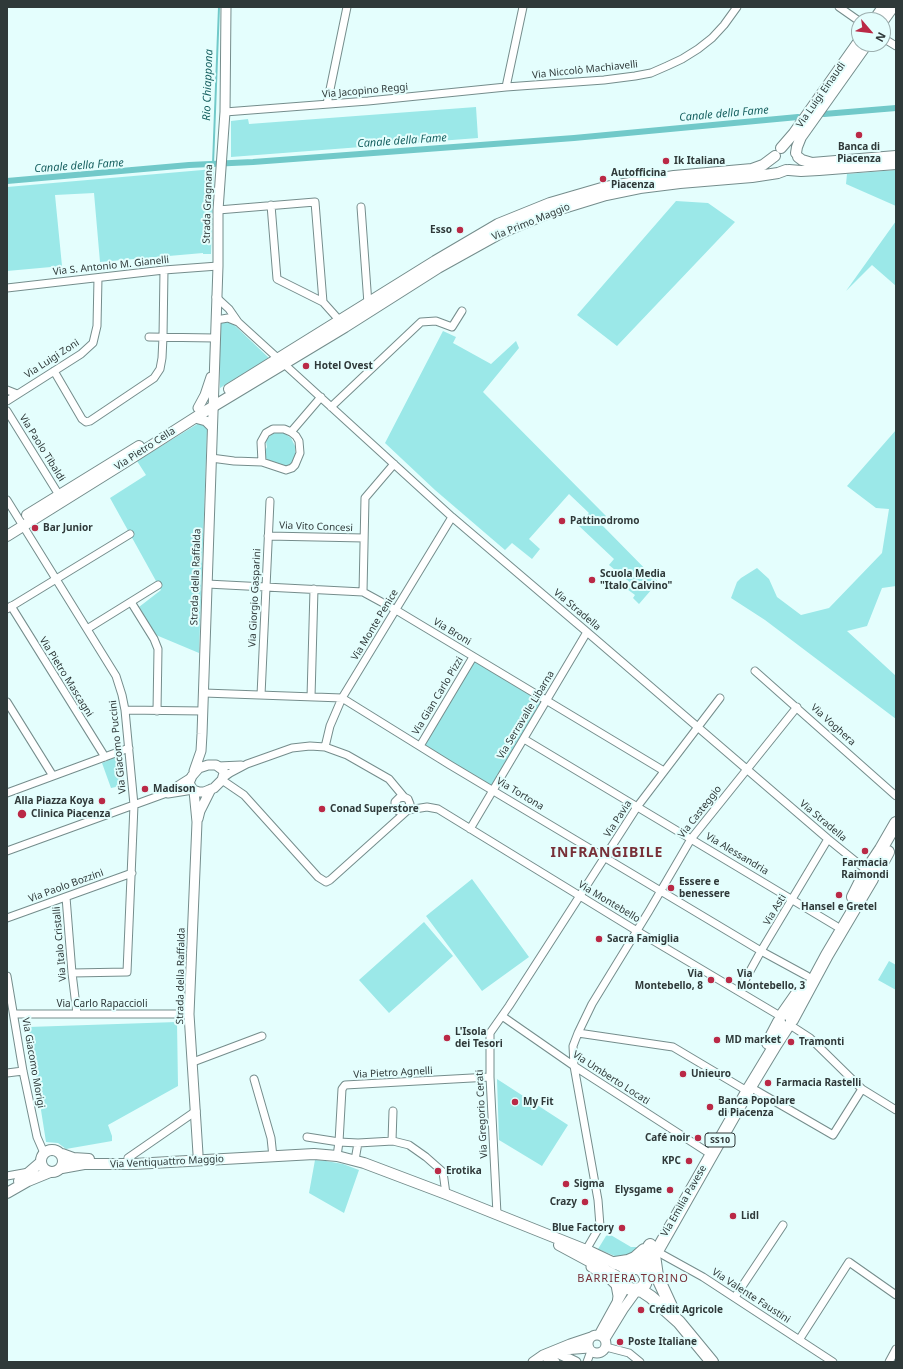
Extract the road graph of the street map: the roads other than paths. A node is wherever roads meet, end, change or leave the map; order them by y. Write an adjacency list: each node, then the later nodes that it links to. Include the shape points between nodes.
1 (226, 7): 11 (street, Strada Gragnana)
2 (347, 7): 10 (street)
3 (523, 7): 9 (street)
4 (737, 7): 9 (street, Via Niccolò Machiavelli, via 712,38 682,59 651,73 604,80)
5 (839, 7): 6 (street)
6 (851, 16)
7 (851, 52): 12 (main road, Via Luigi Einaudi)
8 (861, 52): 13 (main road, Via Luigi Einaudi, via 801,136)
9 (506, 87): 10 (street, Via Jacopino Reggi)
10 (327, 104): 11 (street, Via Jacopino Reggi)
11 (224, 112): 19 (street, Strada Gragnana)
12 (778, 152): 13 (main road, via 785,147 792,148); 16 (main road, via 776,164); 26 (main road, Via Primo Maggio, via 752,169 632,182 550,203 498,224)
13 (797, 155): 14 (main road, via 802,160 812,163); 16 (main road, via 797,164)
14 (896, 156)
15 (896, 164): 16 (main road, Via Primo Maggio)
16 (787, 170): 34 (main road, Via Primo Maggio, via 752,177 640,188 606,195 554,211 501,233)
17 (271, 205): 19 (street); 25 (street, via 277,279); 25 (street, via 315,202)
18 (362, 207): 26 (street)
19 (218, 210): 20 (street, Strada Gragnana)
20 (218, 266): 21 (street, Via S. Antonio M. Gianelli); 24 (street, Strada Gragnana)
21 (164, 270): 22 (street, Via S. Antonio M. Gianelli); 32 (street)
22 (98, 278): 23 (street, Via S. Antonio M. Gianelli); 36 (street, Via Luigi Zoni, via 97,326 93,343)
23 (7, 288)
24 (216, 297): 28 (street, Strada Gragnana); 30 (street, Via Stradella)
25 (323, 302): 29 (street)
26 (368, 304): 29 (main road, Via Primo Maggio)
27 (462, 311): 42 (street, via 452,327 436,321 421,322)
28 (216, 320): 30 (street, via 228,318); 33 (street, Strada Gragnana)
29 (340, 321): 34 (main road, Via Primo Maggio)
30 (238, 322): 34 (street, Via Stradella)
31 (149, 337): 32 (street)
32 (163, 337): 33 (street); 36 (street, via 160,369 154,378 90,421 86,422 82,418)
33 (215, 338): 35 (street, Strada Gragnana)
34 (281, 361): 39 (street, Via Stradella); 41 (main road, Via Pietro Cella)
35 (214, 364): 41 (street, Strada Gragnana); 44 (street, via 205,395)
36 (54, 371): 38 (street, Via Luigi Zoni)
37 (7, 390): 38 (street)
38 (17, 394): 40 (street, Via Luigi Zoni)
39 (321, 397): 42 (street, Via Stradella); 46 (street)
40 (7, 401)
41 (213, 403): 44 (main road, Via Pietro Cella); 45 (street, Strada della Raffalda)
42 (331, 407): 49 (street, Via Stradella)
43 (7, 411): 50 (street, Via Paolo Tibaldi)
44 (196, 413): 45 (street); 50 (main road, Via Pietro Cella); 54 (main road, Via Pietro Cella)
45 (212, 427): 47 (street, Strada della Raffalda)
46 (291, 432): 48 (street, via 278,429 266,433 261,442); 48 (street, via 299,441 300,447 296,465 286,470)
47 (211, 458): 48 (street); 61 (street, Strada della Raffalda)
48 (262, 462)
49 (394, 464): 53 (street, Via Stradella); 59 (street, via 365,498)
50 (59, 495): 54 (main road, Via Pietro Cella)
51 (7, 500): 54 (street, Via Giacomo Puccini)
52 (270, 501): 58 (street, Via Giorgio Gasparini)
53 (452, 517): 68 (street, Via Monte Penice); 70 (street, Via Stradella)
54 (22, 523): 55 (main road, Via Pietro Cella); 57 (main road, Via Pietro Cella); 60 (street, Via Giacomo Puccini)
55 (7, 528)
56 (130, 534): 60 (street)
57 (7, 536)
58 (268, 536): 59 (street, Via Vito Concesi); 63 (street, Via Giorgio Gasparini)
59 (364, 538): 65 (street)
60 (56, 579): 67 (street); 69 (street, Via Giacomo Puccini)
61 (207, 584): 63 (street, Via Broni); 73 (street, Strada della Raffalda)
62 (158, 586): 66 (street)
63 (266, 587): 64 (street, Via Broni); 74 (street, Via Giorgio Gasparini)
64 (314, 590): 65 (street, Via Broni); 75 (street)
65 (362, 592): 68 (street, Via Broni)
66 (131, 602): 69 (street); 82 (street, via 158,649)
67 (9, 608): 90 (street, Via Pietro Mascagni)
68 (396, 610): 71 (street, Via Broni); 76 (street, Via Monte Penice)
69 (87, 629): 81 (street, Via Giacomo Puccini, via 116,676)
70 (588, 632): 78 (street, Via Serravalle Libarna); 84 (street, Via Stradella)
71 (473, 657): 78 (street, Via Broni); 86 (street, Via Gian Carlo Pizzi)
72 (755, 670): 80 (street, Via Voghera)
73 (204, 693): 74 (street, Via Tortona); 83 (street, Strada della Raffalda)
74 (261, 695): 75 (street, Via Tortona)
75 (311, 697): 76 (street, Via Tortona)
76 (342, 698): 86 (street, Via Tortona); 87 (street, Via Monte Penice, via 330,726)
77 (720, 698): 84 (street, Via Pavia)
78 (546, 700): 85 (street, Via Serravalle Libarna); 94 (street, Via Broni)
79 (7, 702): 96 (street)
80 (797, 706): 93 (street, Via Casteggio); 105 (street, Via Voghera)
81 (125, 710): 82 (street); 88 (street, Via Giacomo Puccini)
82 (157, 711): 83 (street)
83 (203, 711): 89 (street, Strada della Raffalda)
84 (698, 727): 93 (street, Via Stradella); 94 (street, Via Pavia)
85 (524, 739): 102 (street, Via Serravalle Libarna); 110 (street, Via Alessandria)
86 (420, 746): 102 (street, Via Tortona)
87 (325, 747): 91 (street, via 292,748); 98 (street, via 352,758)
88 (129, 748): 90 (street); 108 (street, Via Giacomo Puccini)
89 (201, 751): 92 (street); 95 (street, Strada della Raffalda)
90 (105, 757): 96 (street)
91 (247, 764): 92 (street); 97 (street)
92 (214, 765): 95 (street, via 198,768); 97 (street, via 222,770)
93 (747, 769): 118 (street, Via Casteggio); 119 (street, Via Stradella)
94 (664, 771): 110 (street, Via Pavia)
95 (193, 774): 101 (street, Strada della Raffalda, via 190,783); 104 (street)
96 (53, 776): 103 (street)
97 (223, 779): 99 (street); 100 (street, Strada della Raffalda)
98 (395, 785): 106 (street); 107 (street)
99 (233, 787): 100 (street); 114 (street, via 244,794 318,877 326,882)
100 (213, 788): 101 (street, via 204,792); 113 (street, Strada della Raffalda)
101 (194, 790): 104 (street); 113 (street, Strada della Raffalda)
102 (493, 790): 116 (street, Via Serravalle Libarna); 121 (street, Via Tortona)
103 (7, 793)
104 (164, 794): 108 (street)
105 (896, 796)
106 (407, 799): 107 (street); 109 (street, Via Montebello); 112 (street, via 410,806)
107 (396, 800): 111 (street)
108 (134, 805): 120 (street); 123 (street, Via Giacomo Puccini)
109 (427, 807): 112 (street, Via Montebello); 116 (street, Via Montebello, via 438,809)
110 (638, 807): 118 (street, Via Alessandria); 121 (street, Via Pavia)
111 (397, 809): 112 (street, via 400,812); 114 (street)
112 (406, 811): 114 (street)
113 (197, 822): 138 (street, Strada della Raffalda)
114 (393, 822)
115 (896, 823): 122 (main road, Via Emilia Pavese / SS10)
116 (470, 829): 125 (street, Via Montebello)
117 (896, 838): 122 (main road, Via Emilia Pavese / SS10)
118 (690, 839): 124 (street, Via Casteggio); 127 (street, Via Alessandria)
119 (828, 839): 122 (street, Via Stradella); 127 (street, Via Asti)
120 (7, 851)
121 (605, 857): 124 (street, Via Tortona); 125 (street, Via Pavia)
122 (869, 872): 129 (main road, Via Emilia Pavese / SS10); 140 (main road, Via Emilia Pavese / SS10, via 827,955)
123 (132, 873): 126 (street, Via Paolo Bozzini); 132 (street, Via Giacomo Puccini, via 127,972)
124 (661, 890): 130 (street, Via Casteggio); 131 (street, Via Tortona)
125 (580, 896): 130 (street, Via Montebello); 139 (street, Via Pavia)
126 (66, 897): 128 (street, Via Paolo Bozzini); 132 (street, Via Italo Cristalli)
127 (793, 899): 129 (street, Via Alessandria); 131 (street, Via Asti)
128 (7, 918)
129 (836, 926): 134 (main road, Via Emilia Pavese / SS10)
130 (637, 931): 135 (street, Via Montebello); 141 (street, Via Casteggio, via 592,1004)
131 (761, 951): 134 (street, Via Tortona); 135 (street, Via Asti)
132 (72, 973): 137 (street, Via Italo Cristalli)
133 (7, 976): 136 (street, Via Giacomo Morigi)
134 (807, 976): 140 (main road, Via Emilia Pavese / SS10)
135 (739, 991): 140 (street, Via Montebello)
136 (14, 1014): 137 (street, Via Carlo Rapaccioli); 145 (street, Via Giacomo Morigi)
137 (76, 1014): 138 (street, Via Carlo Rapaccioli)
138 (189, 1014): 143 (street, Strada della Raffalda)
139 (502, 1016): 144 (street, Via Umberto Locati); 147 (street, Via Gregorio Cerati, via 490,1033)
140 (785, 1021): 149 (main road, Via Emilia Pavese / SS10, via 770,1040); 150 (street, Via Montebello, via 810,1038)
141 (578, 1033): 144 (street, Via Casteggio, via 573,1046); 149 (street, via 673,1047)
142 (262, 1036): 143 (street)
143 (193, 1062): 152 (street, Strada della Raffalda)
144 (574, 1066): 158 (street, Via Umberto Locati); 176 (street, Via Casteggio, via 598,1200 600,1226)
145 (23, 1071): 146 (street); 163 (street, Via Giacomo Morigi)
146 (7, 1073)
147 (490, 1077): 156 (street, Via Pietro Agnelli, via 345,1085 342,1090); 172 (street, Via Gregorio Cerati)
148 (254, 1079): 161 (street)
149 (746, 1087): 150 (street, via 833,1135); 158 (main road, Via Emilia Pavese / SS10)
150 (862, 1090): 151 (street, Via Montebello)
151 (896, 1110)
152 (196, 1111): 160 (street, Strada della Raffalda); 165 (street, Via Ventiquattro Maggio)
153 (393, 1111): 155 (street)
154 (307, 1137): 156 (street)
155 (392, 1141): 157 (street); 171 (street, via 409,1145 444,1172)
156 (339, 1142): 157 (street); 162 (street, Via Pietro Agnelli)
157 (358, 1143): 164 (street)
158 (708, 1153): 177 (main road, Via Emilia Pavese / SS10)
159 (62, 1154): 163 (main road, Via Ventiquattro Maggio, via 50,1149); 165 (main road, Via Ventiquattro Maggio, via 74,1158); 166 (main road)
160 (198, 1154): 161 (main road, Via Ventiquattro Maggio); 165 (main road, Via Ventiquattro Maggio)
161 (273, 1154): 162 (main road, Via Ventiquattro Maggio); 165 (main road, Via Ventiquattro Maggio)
162 (337, 1154): 164 (main road, Via Ventiquattro Maggio)
163 (42, 1157): 167 (main road, Via Ventiquattro Maggio); 168 (main road, via 43,1168)
164 (355, 1160): 171 (main road, Via Ventiquattro Maggio)
165 (131, 1161): 166 (main road, Via Ventiquattro Maggio)
166 (62, 1168): 168 (main road, Via Ventiquattro Maggio)
167 (29, 1172): 169 (street); 170 (main road, Via Ventiquattro Maggio)
168 (50, 1172): 170 (main road, Via Ventiquattro Maggio, via 28,1180)
169 (7, 1176)
170 (7, 1192)
171 (446, 1194): 172 (main road, Via Ventiquattro Maggio)
172 (498, 1214): 174 (main road, Via Ventiquattro Maggio)
173 (783, 1225): 181 (street)
174 (536, 1231): 175 (main road, Via Ventiquattro Maggio); 176 (main road, Via Ventiquattro Maggio)
175 (568, 1250): 179 (main road, Via Ventiquattro Maggio); 182 (street, via 614,1282 618,1291)
176 (586, 1250): 178 (main road, Via Ventiquattro Maggio)
177 (653, 1250): 178 (main road, via 628,1261); 179 (main road, Via Emilia Pavese / SS10); 181 (street, Via Valente Faustini); 183 (main road, via 657,1276)
178 (615, 1263): 179 (main road, Via Ventiquattro Maggio)
179 (634, 1278): 182 (street); 183 (main road); 184 (main road, via 642,1291); 185 (street, via 624,1308)
180 (896, 1295): 186 (street, via 849,1262)
181 (735, 1297): 186 (street, Via Valente Faustini)
182 (617, 1304): 185 (street)
183 (671, 1308): 184 (main road)
184 (679, 1322): 196 (main road)
185 (600, 1340): 188 (street, via 570,1344); 189 (street, via 588,1342); 189 (street, via 602,1352); 195 (street)
186 (799, 1340): 197 (street, Via Valente Faustini)
187 (896, 1349): 198 (street)
188 (554, 1351): 189 (street); 190 (street); 193 (street)
189 (592, 1351): 194 (street)
190 (543, 1355): 191 (street); 192 (street)
191 (533, 1362)
192 (556, 1362)
193 (576, 1362)
194 (588, 1362)
195 (640, 1362)
196 (712, 1362)
197 (833, 1362)
198 (889, 1362)

